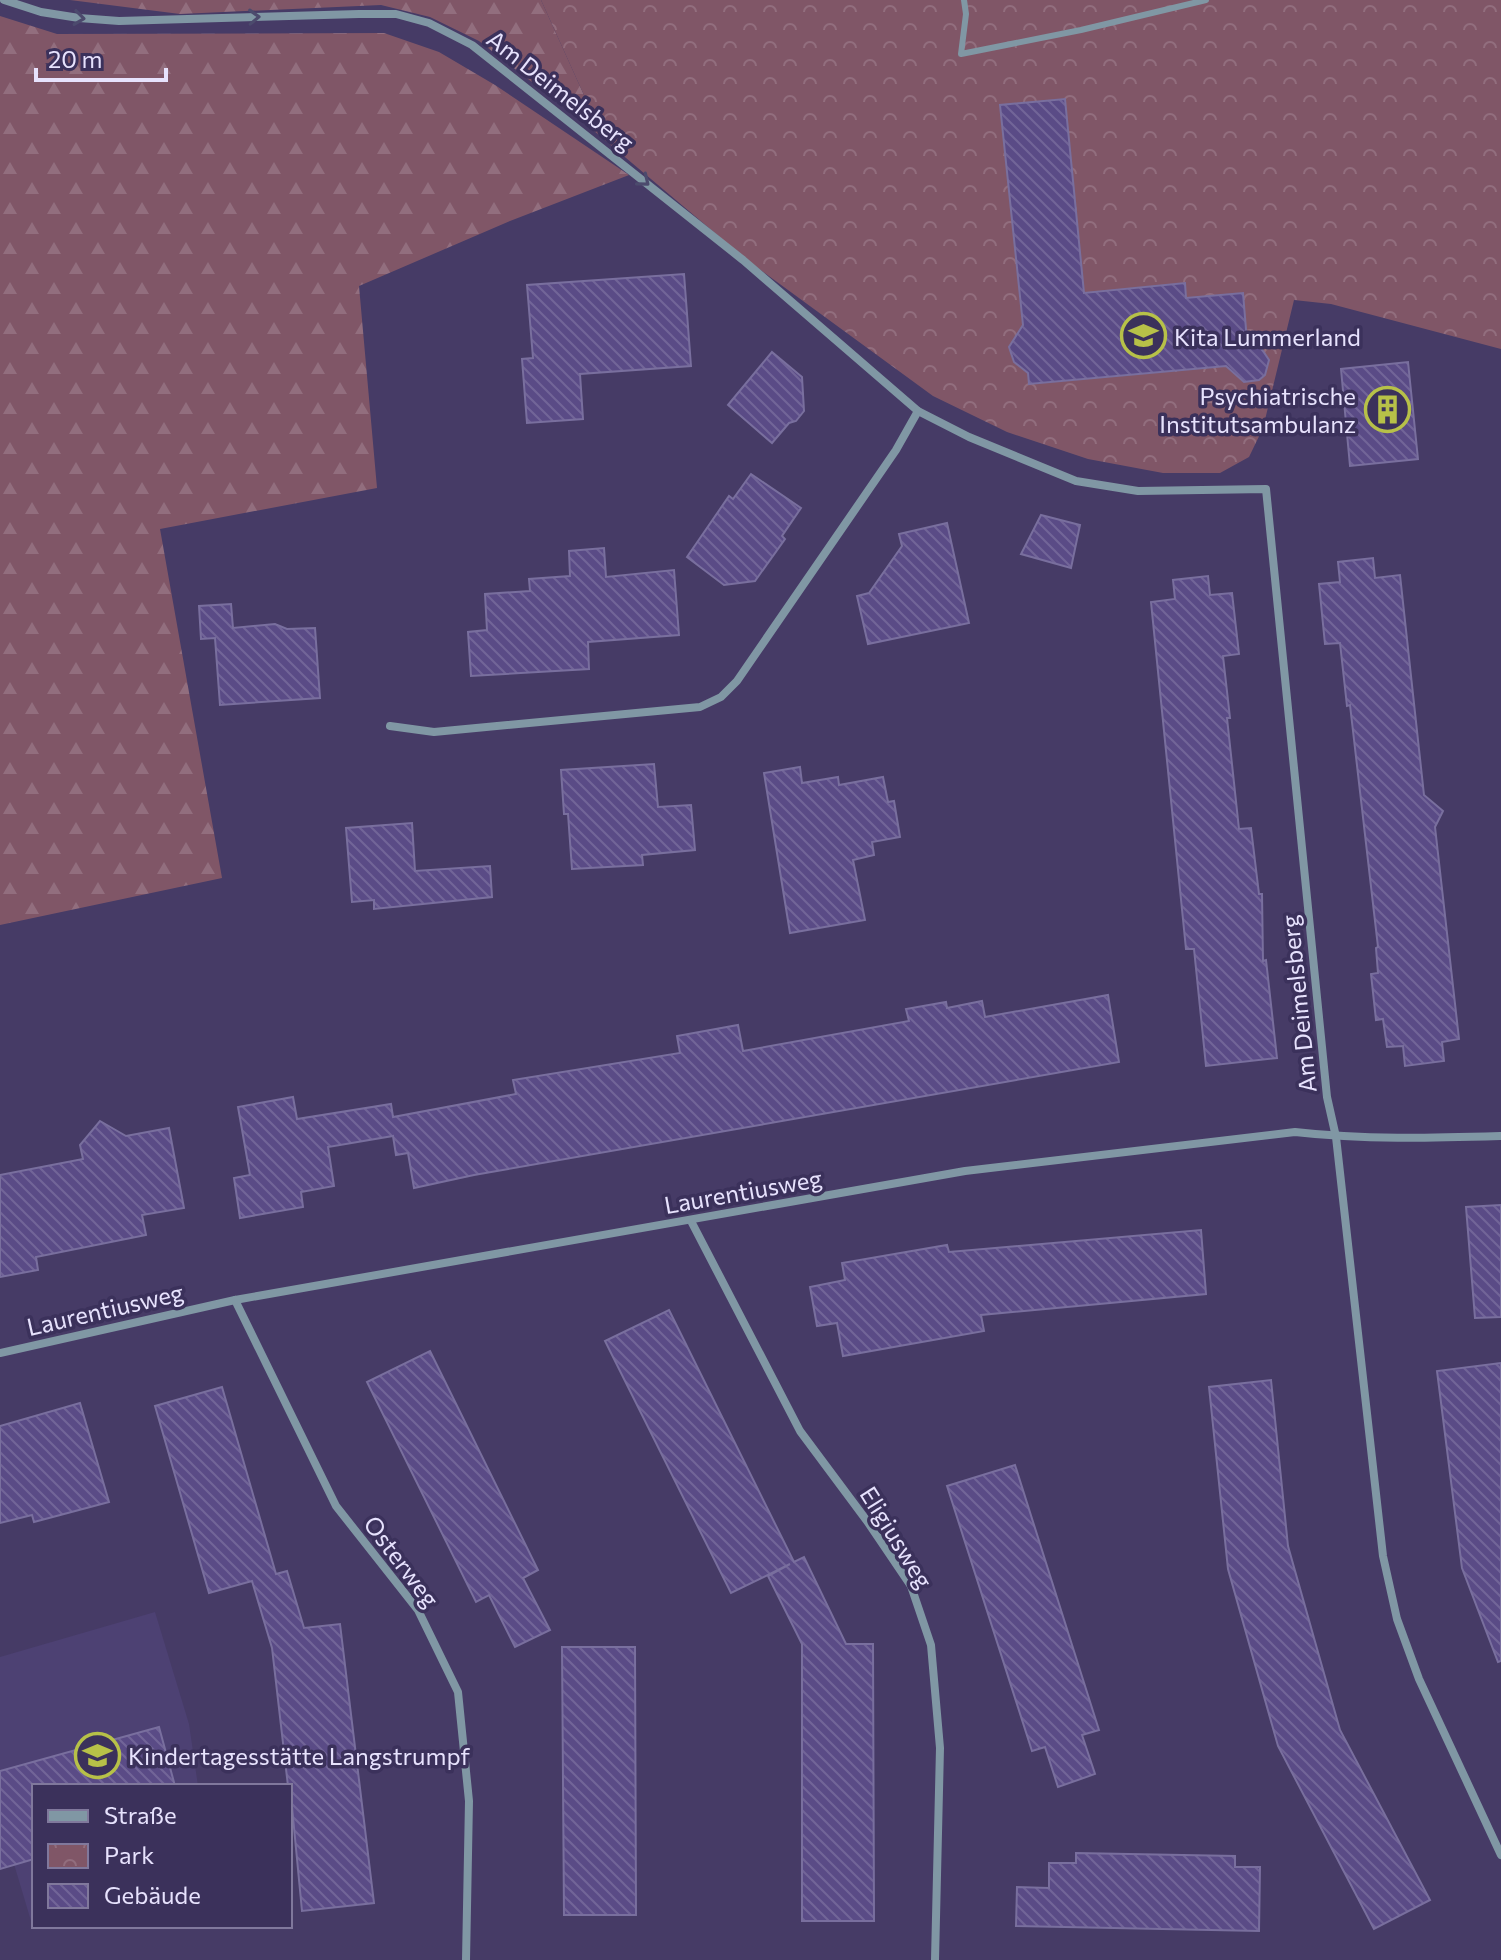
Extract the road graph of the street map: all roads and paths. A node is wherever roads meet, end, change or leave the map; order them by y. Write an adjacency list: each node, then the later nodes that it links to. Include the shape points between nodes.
1 (4, 0): 4 (street, Am Deimelsberg, one-way to 4, via 41,12 119,21 396,14 429,23 472,45 743,260)
2 (964, 0): 3 (lane, via 961,54)
3 (1206, 0)
4 (918, 411): 5 (street, via 737,681 721,697 700,707 434,732); 7 (street, Am Deimelsberg, via 1076,481 1138,491 1266,489 1327,1097)
5 (390, 726)
6 (1501, 1136): 7 (street, Laurentiusweg)
7 (1336, 1137): 8 (street, Laurentiusweg, via 1295,1132 965,1171); 11 (street, Am Deimelsberg, via 1376,1504 1397,1619 1419,1679)
8 (691, 1221): 9 (street, Laurentiusweg); 13 (street, Eligiusweg, via 800,1431 911,1586 931,1645 940,1748)
9 (235, 1300): 10 (street, Laurentiusweg); 12 (street, Osterweg, via 336,1506 418,1610 458,1692 469,1801)
10 (0, 1353)
11 (1501, 1855)
12 (466, 1960)
13 (935, 1960)

